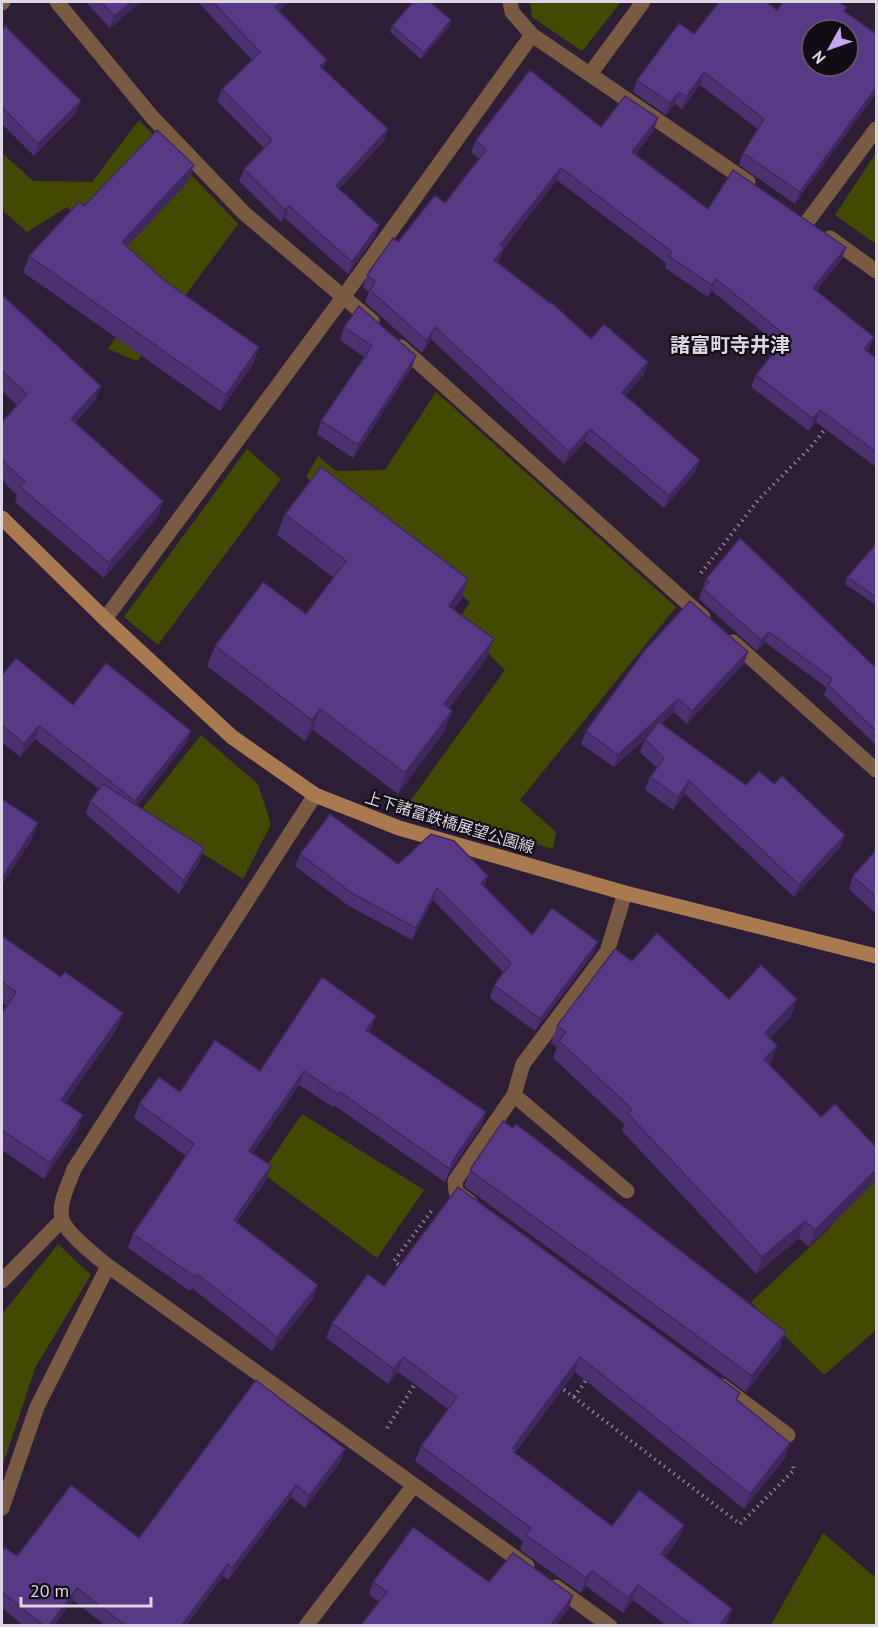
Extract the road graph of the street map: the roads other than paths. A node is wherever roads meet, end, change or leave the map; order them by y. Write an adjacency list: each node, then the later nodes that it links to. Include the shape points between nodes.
1 (57, 2): 9 (street, via 152,117 246,214)
2 (510, 2): 4 (street, via 512,12)
3 (643, 2): 5 (street)
4 (532, 35): 5 (street); 9 (street)
5 (590, 74): 7 (street)
6 (876, 129): 8 (street, via 802,219)
7 (758, 189)
8 (876, 271)
9 (344, 296): 11 (street); 12 (street)
10 (2, 518): 11 (street, 上下諸富鉄橋展望公園線)
11 (105, 619): 13 (street, 上下諸富鉄橋展望公園線, via 232,737)
12 (876, 770)
13 (315, 795): 14 (street, 上下諸富鉄橋展望公園線, via 399,828); 19 (street, via 74,1169 62,1202)
14 (625, 893): 15 (street, 上下諸富鉄橋展望公園線); 16 (street, via 607,952 523,1064)
15 (876, 956)
16 (514, 1095): 17 (street); 18 (street, via 455,1182 456,1192)
17 (627, 1191)
18 (484, 1212)
19 (62, 1220): 20 (street); 21 (street)
20 (108, 1266): 24 (street); 25 (street, via 37,1407)
21 (2, 1281)
22 (714, 1381): 23 (street)
23 (788, 1435)
24 (414, 1485): 26 (street); 27 (street)
25 (2, 1508)
26 (591, 1612): 28 (street); 29 (street)
27 (306, 1626)
28 (581, 1626)
29 (609, 1626)

